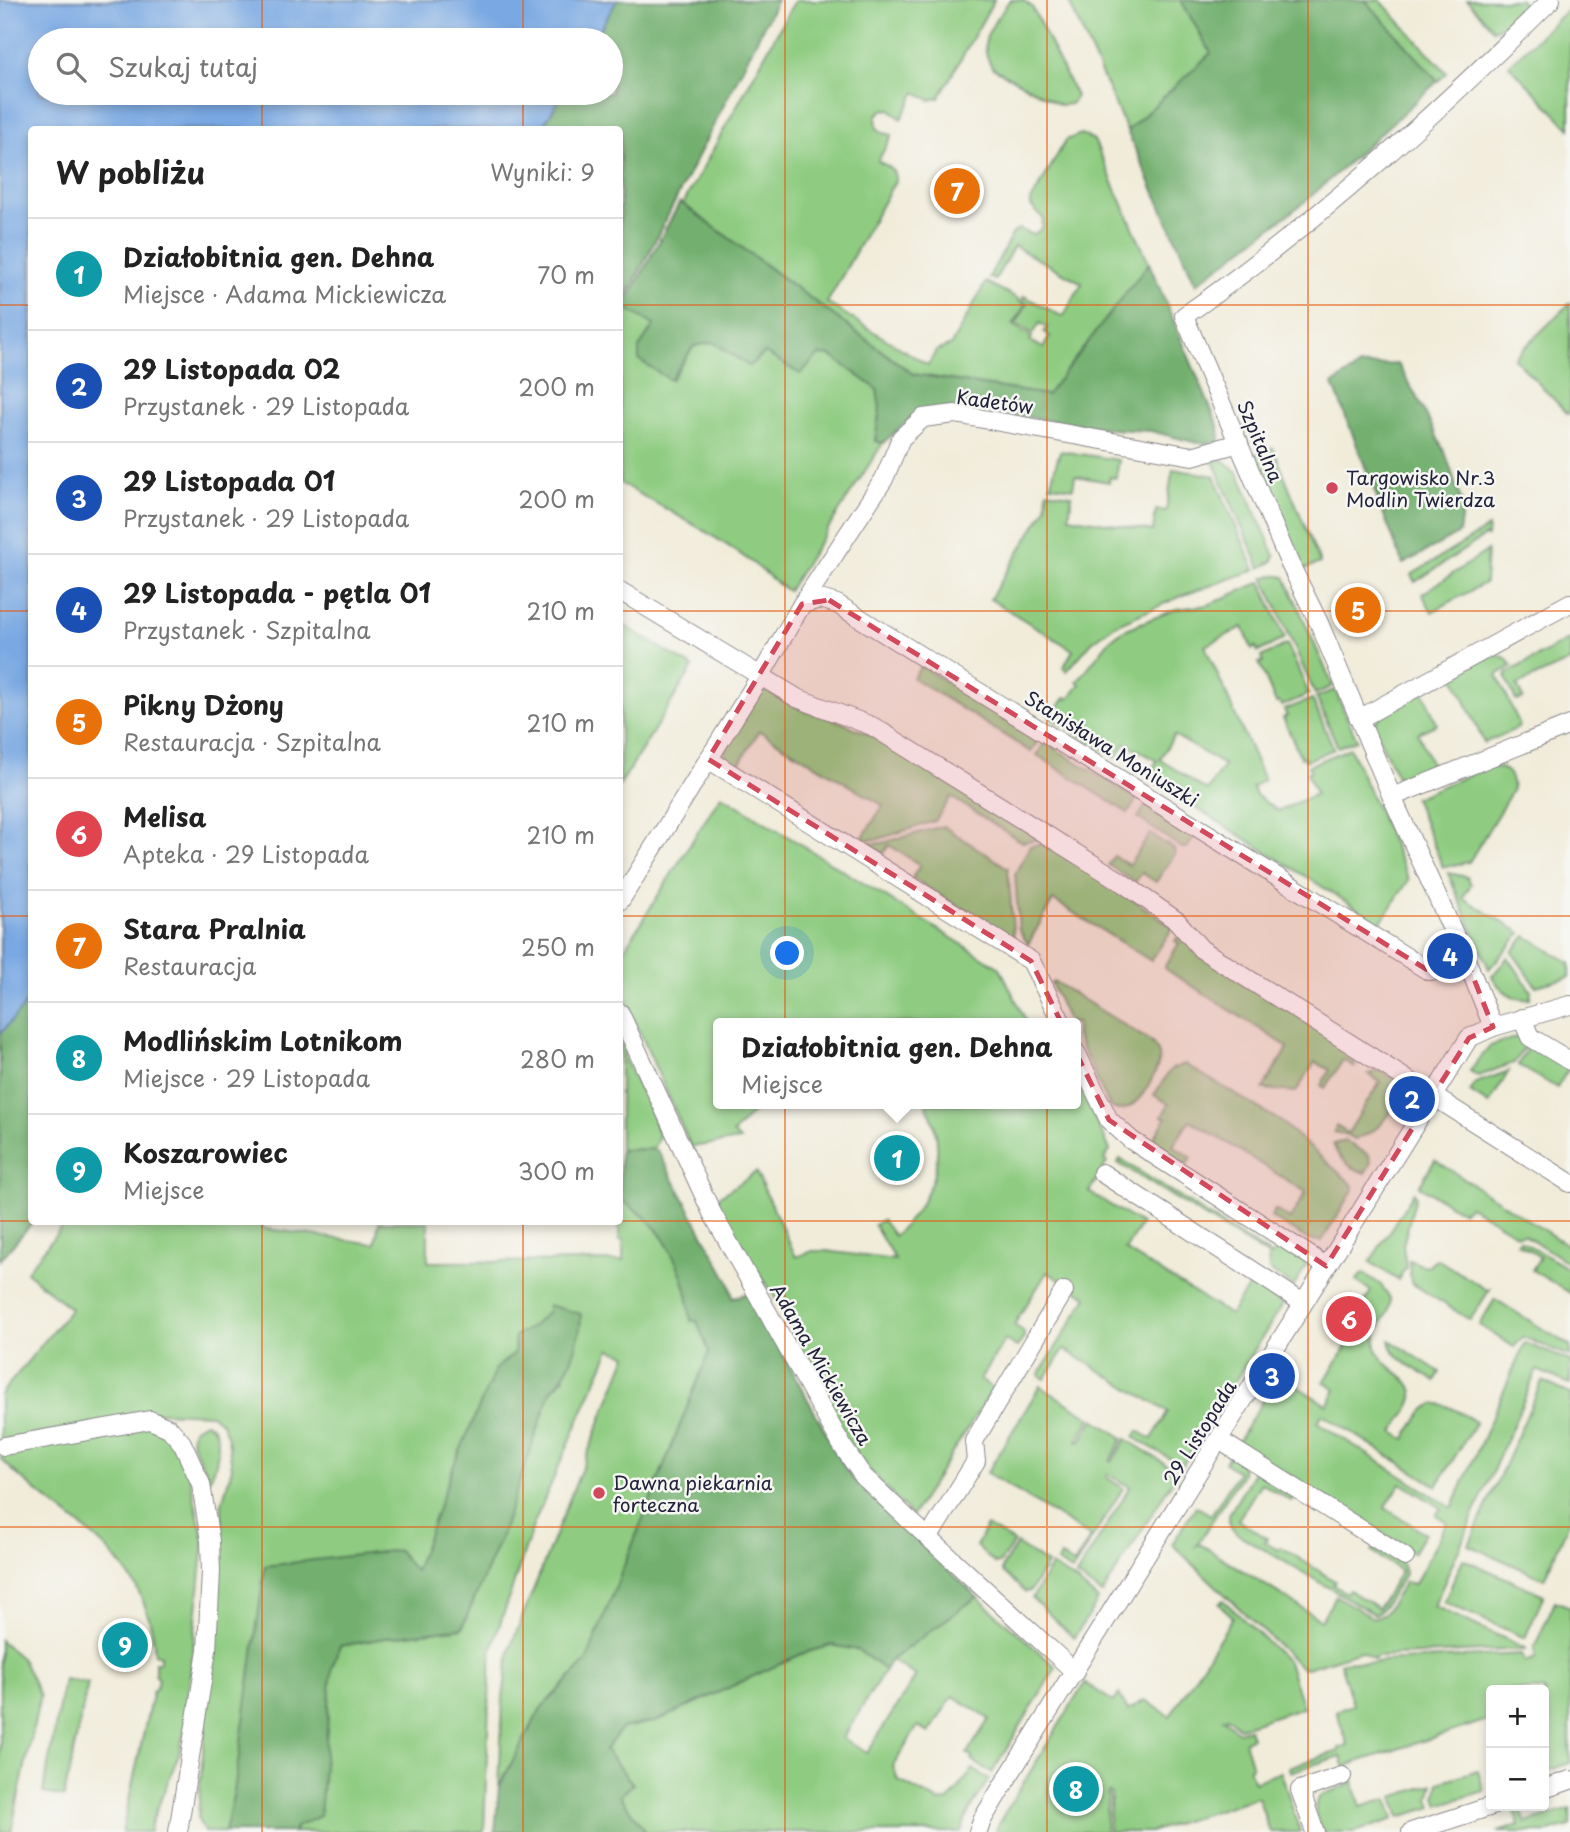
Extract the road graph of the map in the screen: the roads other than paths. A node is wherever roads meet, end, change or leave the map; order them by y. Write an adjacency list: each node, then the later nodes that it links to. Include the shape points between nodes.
1 (1546, 2): 2 (street, Szpitalna, via 1353,185 1248,271 1184,316)
2 (1239, 443): 5 (street, Kadetów, via 1192,456 955,414 923,418 901,438 884,478); 7 (street, Szpitalna)
3 (623, 593): 6 (street)
4 (1570, 603): 7 (street)
5 (802, 604): 6 (street); 12 (street, Stanisława Moniuszki, via 820,598 837,604 1429,971)
6 (761, 676): 9 (street); 20 (street, via 797,698 872,726 1120,881 1177,921 1201,948)
7 (1359, 719): 10 (street, Szpitalna)
8 (1570, 725): 10 (street)
9 (708, 759): 11 (street); 14 (street, via 1031,961)
10 (1392, 797): 12 (street, Szpitalna)
11 (623, 896)
12 (1470, 969): 17 (street, Szpitalna)
13 (1570, 1005): 15 (street, 29 Listopada)
14 (1060, 1018)
15 (1522, 1018): 17 (street, 29 Listopada); 18 (street, via 1530,1037)
16 (623, 1020): 28 (street, Adama Mickiewicza, via 712,1213 843,1447 863,1476)
17 (1493, 1027): 20 (street, 29 Listopada, via 1469,1038)
18 (1570, 1061)
19 (1081, 1063): 23 (street, via 1108,1120 1123,1133)
20 (1433, 1095): 22 (street); 23 (street, 29 Listopada)
21 (1102, 1173): 25 (street)
22 (1569, 1180)
23 (1326, 1266): 25 (street, 29 Listopada)
24 (1064, 1291): 28 (street, via 974,1441 976,1461)
25 (1303, 1303): 26 (street, 29 Listopada)
26 (1219, 1440): 29 (street); 30 (street, 29 Listopada)
27 (4, 1446): 35 (street, via 150,1420 169,1428 182,1443 201,1484 210,1541 207,1650)
28 (929, 1537): 30 (street, Adama Mickiewicza)
29 (1405, 1557)
30 (1074, 1672): 36 (street, 29 Listopada)
31 (1342, 1776): 37 (street, via 1300,1790)
32 (1570, 1780): 33 (street)
33 (1549, 1787)
34 (1486, 1808): 38 (street)
35 (178, 1832)
36 (978, 1832)
37 (1315, 1832)
38 (1411, 1832)

